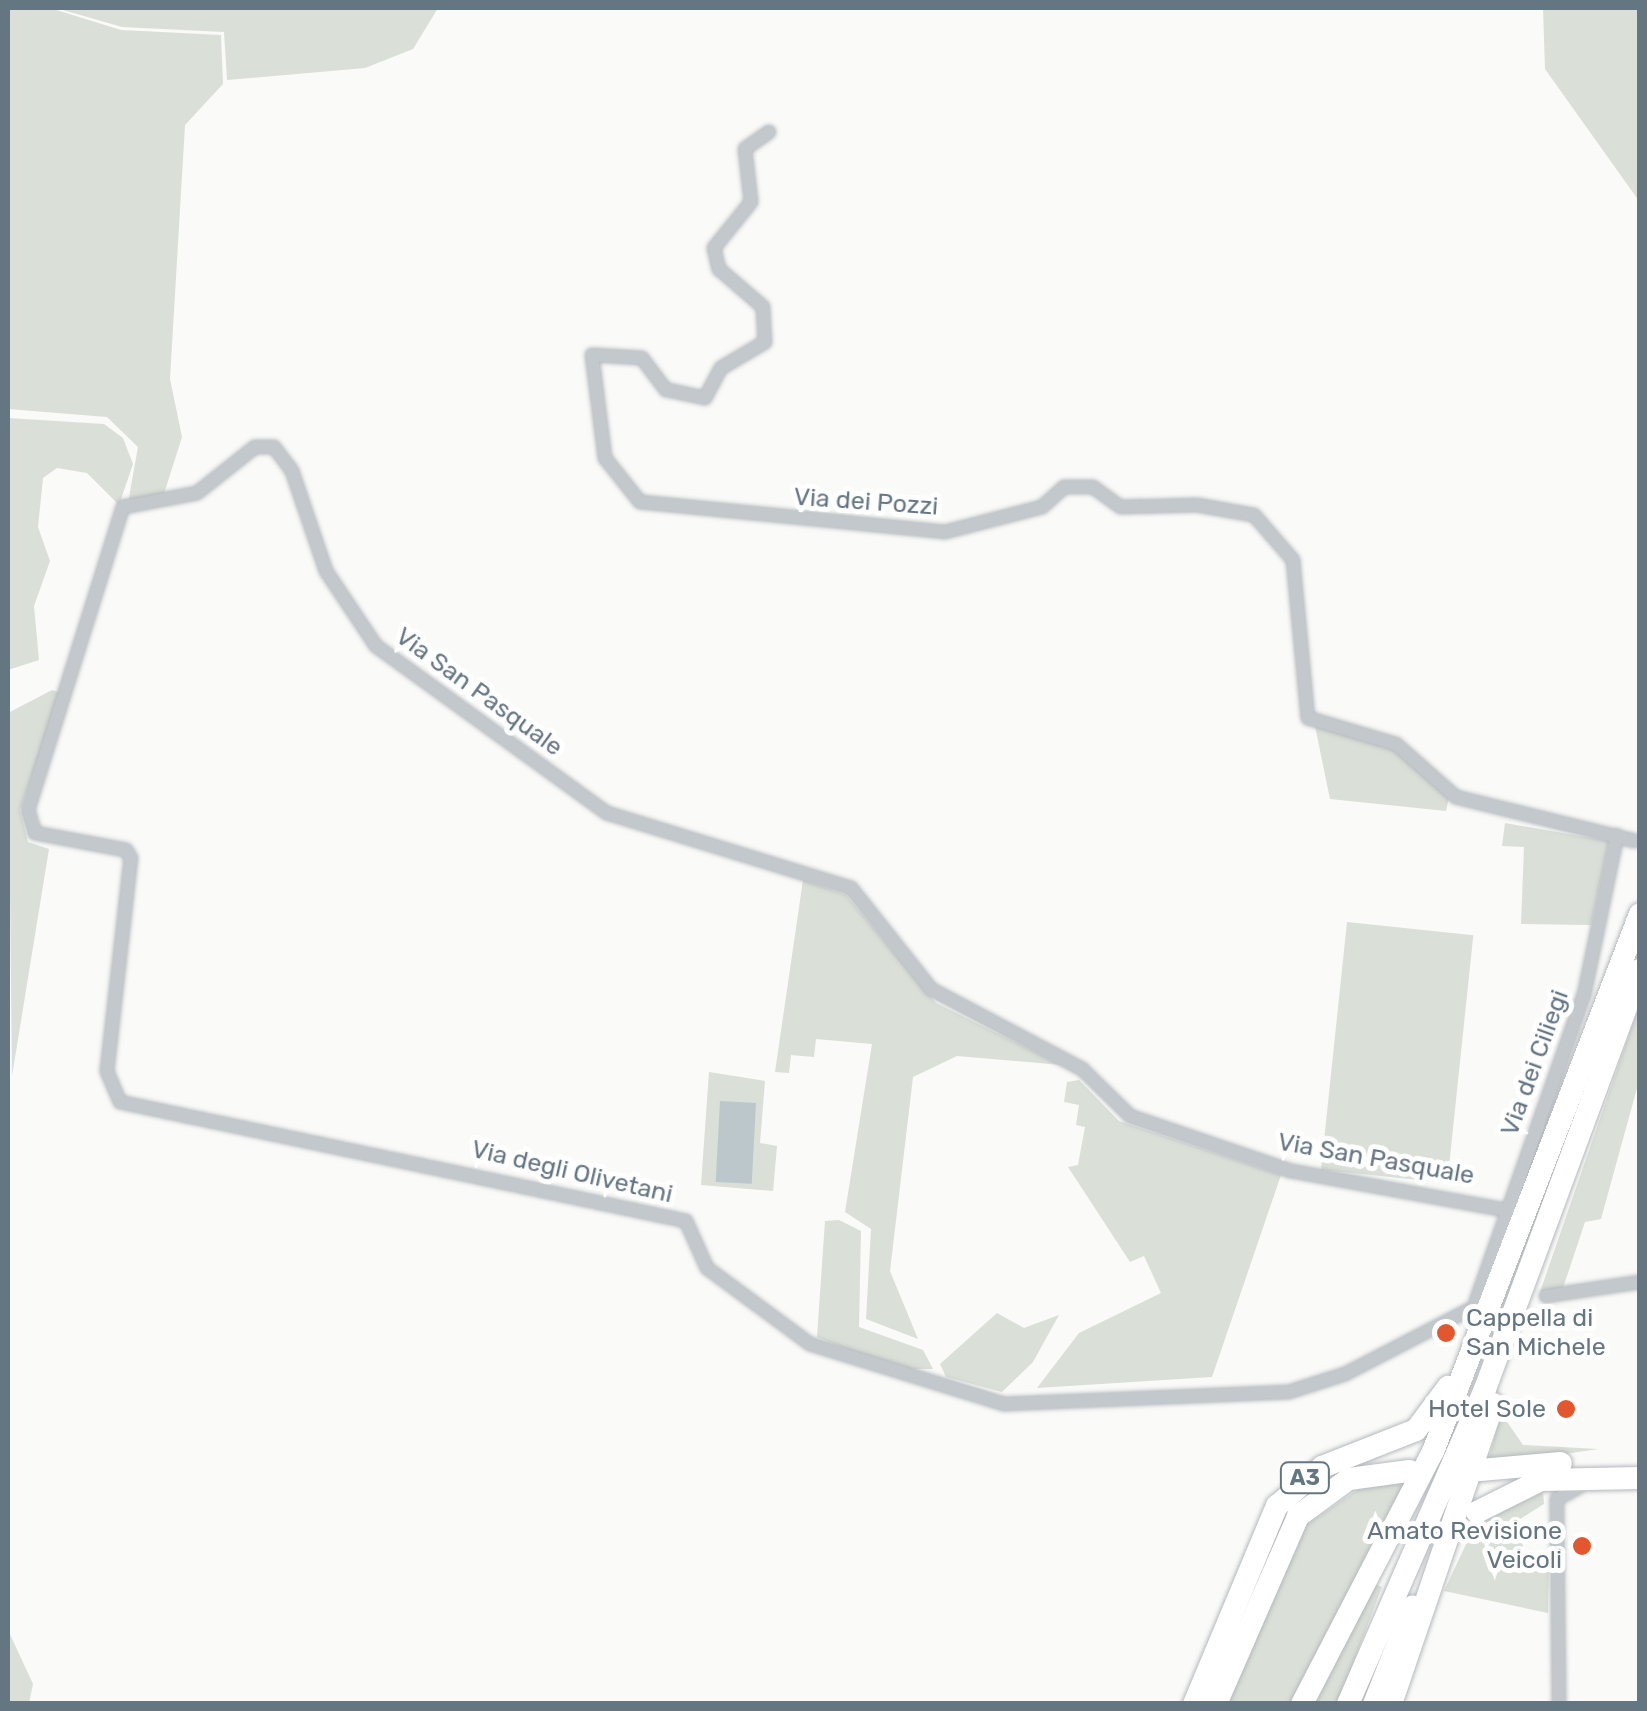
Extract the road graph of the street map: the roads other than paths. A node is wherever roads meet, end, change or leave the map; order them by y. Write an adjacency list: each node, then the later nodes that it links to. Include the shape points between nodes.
1 (770, 132): 2 (street, Via dei Pozzi, via 745,149 751,202 714,248 719,269 763,307 765,342 721,368 705,398 666,390 642,358 592,356 605,458 640,502 945,532 1042,507 1064,487 1094,487 1121,508 1197,504 1254,515 1294,560 1308,718 1396,744 1456,796)
2 (1618, 835): 3 (street, Via dei Pozzi); 8 (street, Via dei Ciliegi, via 1584,995)
3 (1635, 840)
4 (1640, 914): 11 (highway, A3)
5 (1640, 970): 7 (highway)
6 (111, 1094): 8 (street, Via San Pasquale, via 131,858 126,850 34,833 28,810 123,507 197,493 255,447 274,447 292,471 326,571 376,646 607,813 851,888 931,989 1082,1069 1130,1116 1291,1171); 11 (street, Via degli Olivetani, via 686,1221 707,1268 810,1344 1004,1404 1290,1392 1344,1374)
7 (1580, 1130): 22 (highway, via 1485,1389); 24 (highway, via 1436,1591)
8 (1506, 1210): 11 (street, Via dei Ciliegi)
9 (1640, 1282): 10 (street)
10 (1546, 1296)
11 (1483, 1308): 19 (highway, A3, via 1416,1430 1322,1467 1277,1506); 21 (highway, A3, via 1434,1450)
12 (1640, 1465): 13 (highway)
13 (1480, 1470)
14 (1409, 1471): 20 (highway, A3, via 1349,1479 1298,1516)
15 (1612, 1473): 16 (highway); 17 (highway, via 1541,1480); 25 (street, via 1556,1499)
16 (1640, 1478)
17 (1478, 1512)
18 (1422, 1584): 23 (highway)
19 (1194, 1704)
20 (1216, 1704)
21 (1302, 1704)
22 (1348, 1704)
23 (1374, 1704)
24 (1391, 1704)
25 (1558, 1704)

